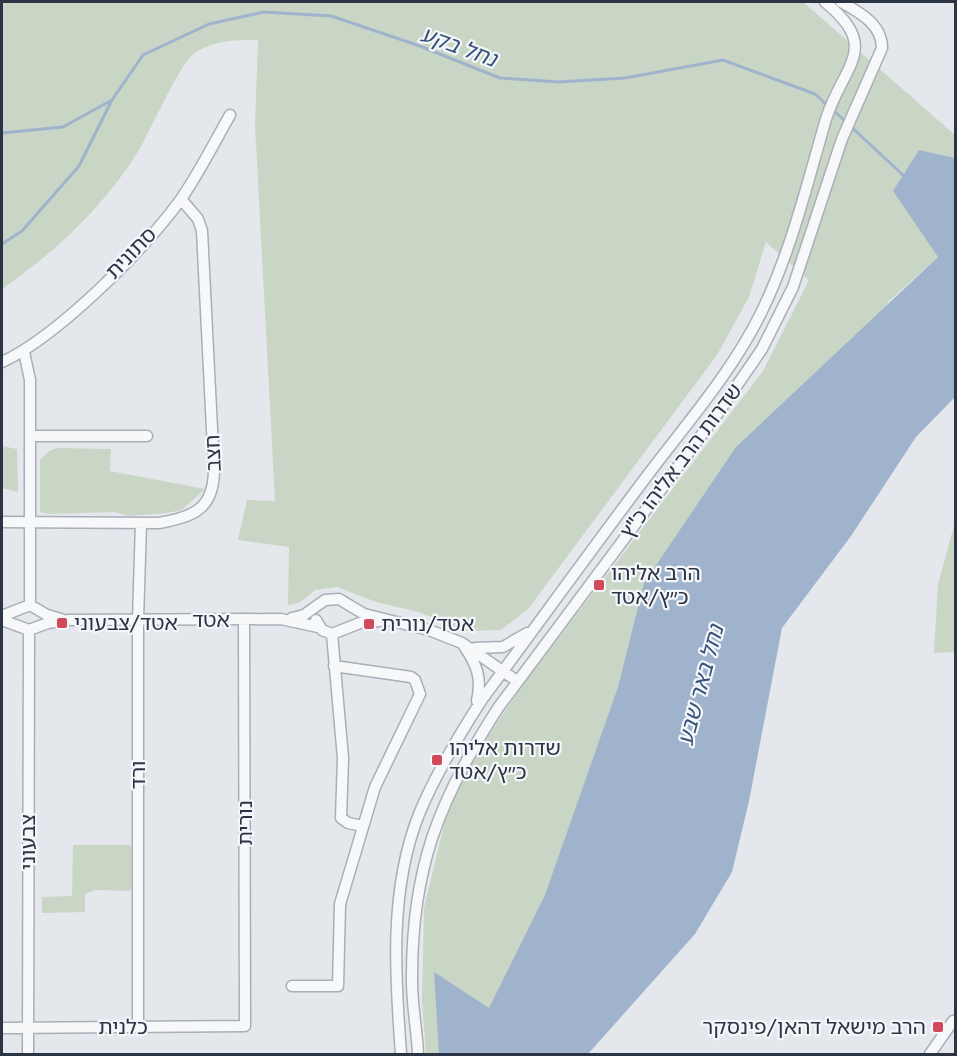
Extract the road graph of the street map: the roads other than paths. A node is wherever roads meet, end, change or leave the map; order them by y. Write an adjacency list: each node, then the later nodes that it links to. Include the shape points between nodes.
1 (825, 2): 22 (street, שדרות הרב אליהו כ"ץ, via 849,23 855,42 852,60 823,132 776,280 747,340)
2 (841, 2): 29 (street, שדרות הרב אליהו כ"ץ, via 871,21 882,41 879,60 839,147 793,287 762,349 718,413)
3 (230, 115): 4 (street, סתונית)
4 (181, 199): 5 (street, סתונית, via 136,251); 11 (street, חצב, via 198,219 202,231 214,487 211,497 189,516)
5 (24, 352): 6 (street, סתונית); 7 (street, via 30,380)
6 (2, 362)
7 (30, 436): 8 (street); 10 (street)
8 (147, 436)
9 (2, 522): 10 (street, חצב)
10 (30, 522): 11 (street, חצב); 14 (street)
11 (141, 523): 19 (street, ורד)
12 (346, 604): 13 (street, via 331,598); 20 (street); 24 (street, via 351,615)
13 (319, 606): 17 (street, אטד, via 304,615); 21 (street, via 315,616)
14 (31, 607): 15 (street); 18 (street, אטד); 23 (street, via 18,614); 23 (street, via 42,621)
15 (2, 618): 23 (street)
16 (244, 619): 17 (street, אטד); 19 (street, אטד); 34 (street, נורית)
17 (281, 619): 21 (street, אטד)
18 (68, 620): 19 (street, אטד); 23 (street, אטד)
19 (138, 620): 35 (street, ורד)
20 (385, 620): 24 (street); 26 (street, via 429,630)
21 (318, 627): 25 (street)
22 (535, 627): 26 (street, via 503,647); 28 (street, שדרות הרב אליהו כ"ץ)
23 (29, 628): 37 (street, צבעוני)
24 (347, 629): 25 (street)
25 (332, 634): 27 (street)
26 (466, 646): 28 (street); 30 (street, via 480,677)
27 (334, 666): 31 (street, via 343,758 341,818); 31 (street, via 405,676 415,680 419,688 419,700 394,744)
28 (503, 670): 29 (street); 30 (street, שדרות הרב אליהו כ"ץ)
29 (517, 681): 41 (street, שדרות הרב אליהו כ"ץ, via 470,751 432,832 415,921 412,984)
30 (476, 708): 40 (street, שדרות הרב אליהו כ"ץ, via 435,780 409,848 397,919)
31 (363, 826): 32 (street, via 340,904 338,986)
32 (292, 986)
33 (954, 1018): 38 (street); 42 (street)
34 (245, 1026): 35 (street, כלנית)
35 (138, 1027): 37 (street, כלנית)
36 (2, 1028): 37 (street, כלנית)
37 (28, 1028): 39 (street, צבעוני)
38 (956, 1037)
39 (28, 1054)
40 (401, 1054)
41 (418, 1054)
42 (930, 1054)

